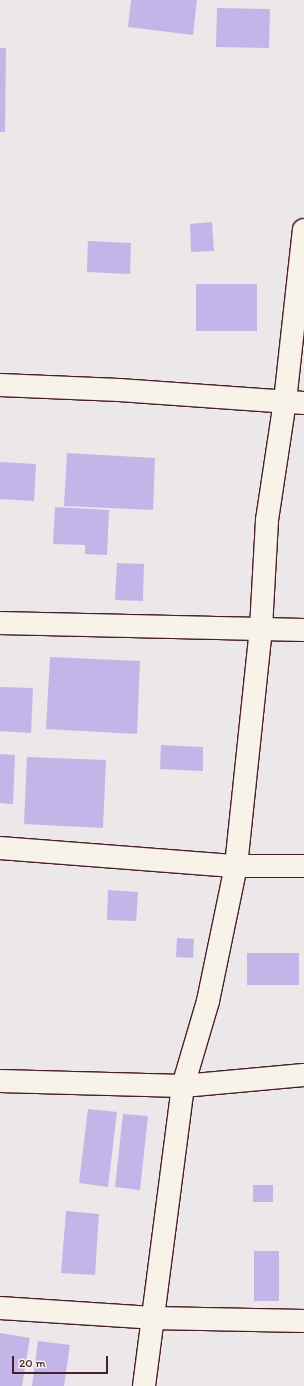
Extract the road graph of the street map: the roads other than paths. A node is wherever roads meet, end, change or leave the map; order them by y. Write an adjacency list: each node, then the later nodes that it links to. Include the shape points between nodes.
1 (304, 230): 3 (street)
2 (0, 386): 3 (street)
3 (294, 402): 5 (street, via 267,520)
4 (0, 622): 5 (street)
5 (261, 628): 6 (street); 8 (street)
6 (304, 630)
7 (0, 848): 8 (street)
8 (236, 866): 9 (street); 12 (street, via 208,1001)
9 (304, 866)
10 (304, 1076): 12 (street)
11 (0, 1080): 12 (street)
12 (183, 1086): 14 (street)
13 (0, 1308): 14 (street)
14 (153, 1318): 15 (street); 16 (street)
15 (304, 1322)
16 (144, 1386)

